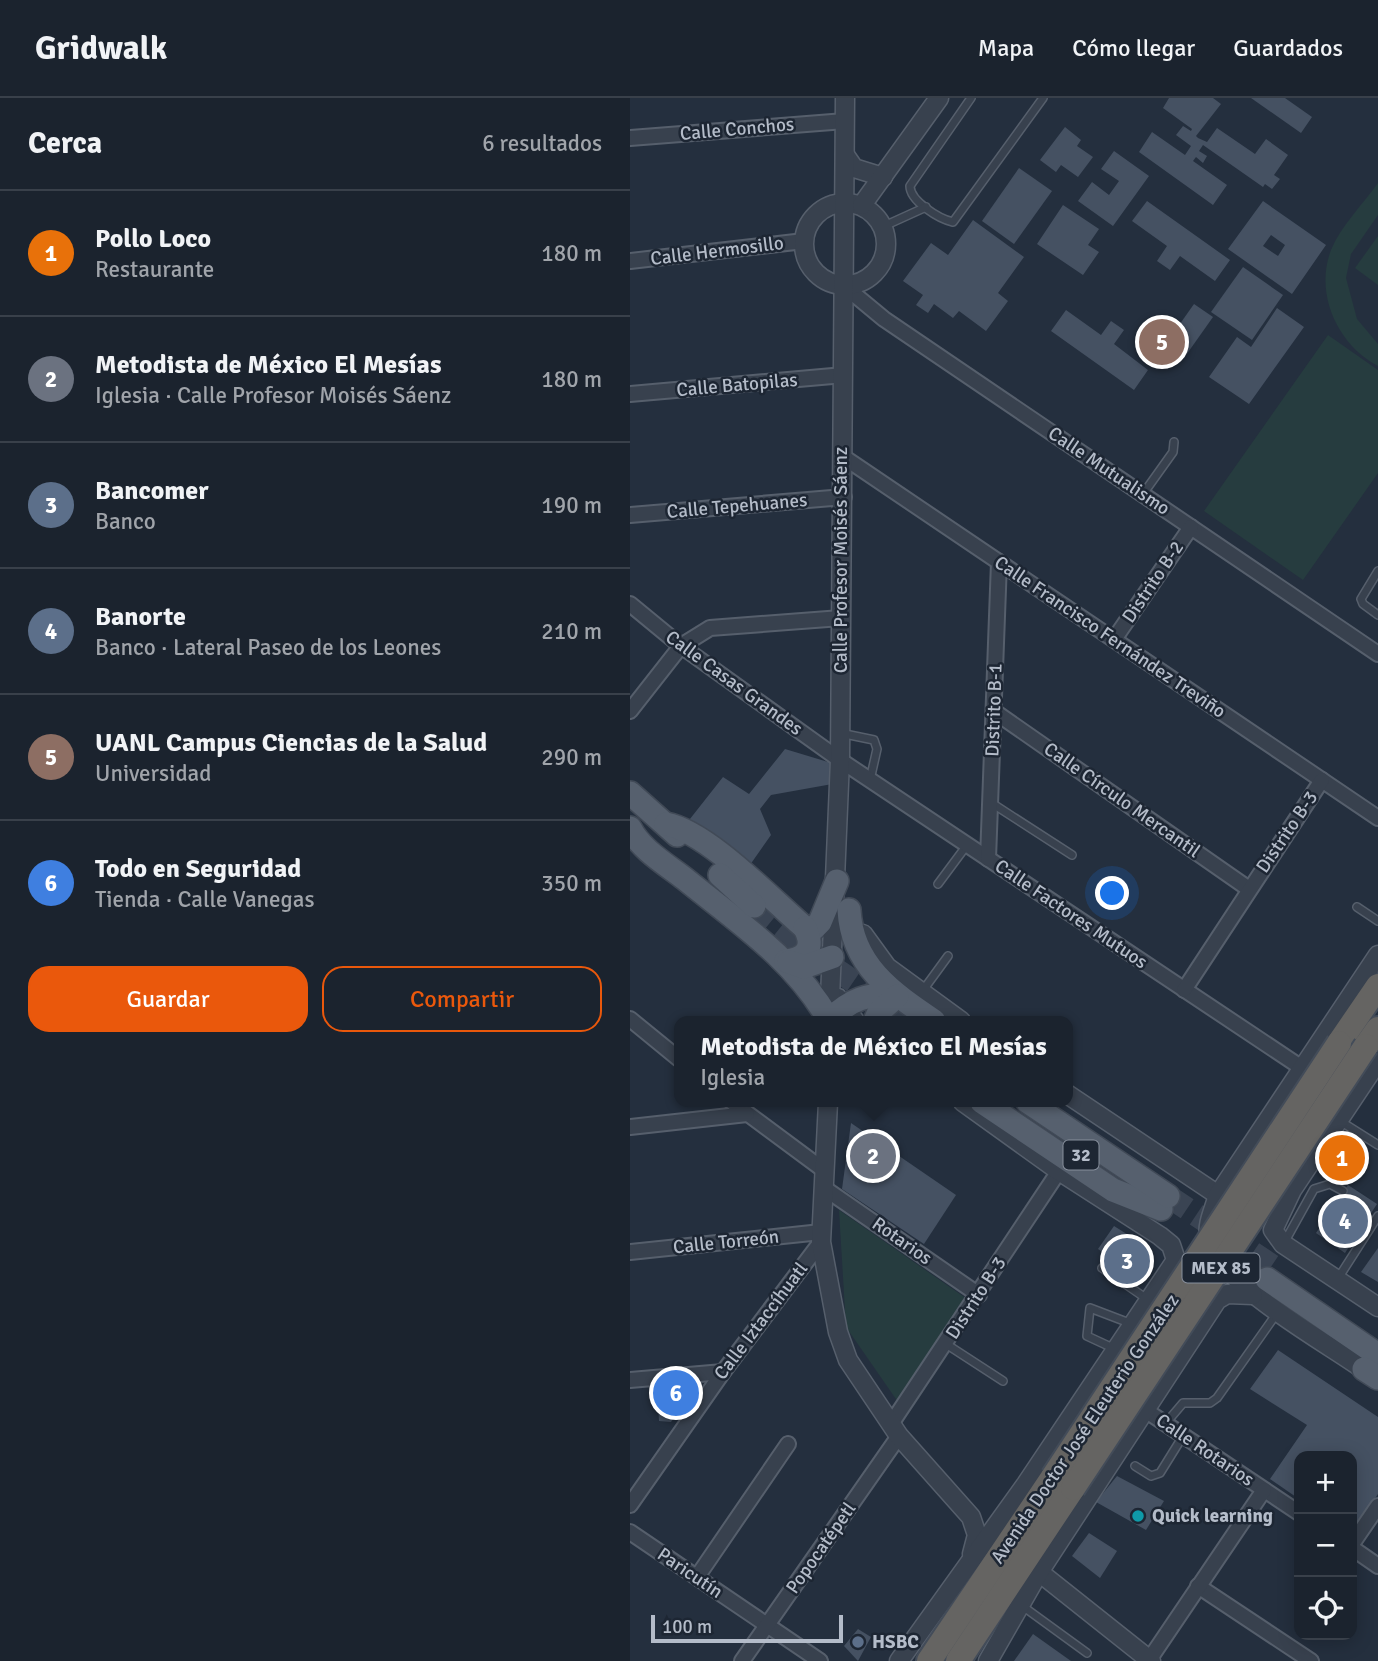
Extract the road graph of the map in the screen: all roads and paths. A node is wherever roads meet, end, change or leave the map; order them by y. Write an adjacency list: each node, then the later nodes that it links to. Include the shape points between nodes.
1 (845, 98): 5 (street, Calle Profesor Moisés Sáenz)
2 (939, 98): 8 (street)
3 (971, 98): 10 (lane, via 910,186 911,194)
4 (1043, 98): 10 (lane, via 957,219 947,221)
5 (845, 121): 6 (street, Calle Conchos); 7 (street, Calle Profesor Moisés Sáenz)
6 (630, 138)
7 (845, 155): 8 (street, via 854,168); 9 (street, Calle Profesor Moisés Sáenz)
8 (883, 177): 9 (street)
9 (854, 204): 11 (street); 12 (street, via 822,210); 14 (street, Calle Profesor Moisés Sáenz)
10 (926, 207): 11 (lane)
11 (882, 227): 14 (street, via 886,250 876,271 857,283)
12 (804, 241): 13 (street, Calle Hermosillo); 14 (street, via 814,271)
13 (630, 261)
14 (843, 285): 15 (street, Calle Profesor Moisés Sáenz); 19 (street, Calle Mutualismo, via 884,319)
15 (844, 375): 16 (street, Calle Batopilas); 18 (street, Calle Profesor Moisés Sáenz)
16 (630, 394)
17 (1174, 442): 19 (lane, via 1173,452)
18 (842, 456): 20 (street, Calle Profesor Moisés Sáenz); 23 (street, Calle Francisco Fernández Treviño)
19 (1143, 494): 22 (street, Calle Mutualismo)
20 (844, 498): 21 (street, Calle Tepehuanes); 27 (street, Calle Profesor Moisés Sáenz)
21 (630, 514)
22 (1191, 527): 28 (street, Distrito B-2); 30 (street, Calle Mutualismo)
23 (999, 562): 28 (street, Calle Francisco Fernández Treviño); 32 (street, Distrito B-1)
24 (1378, 571): 26 (lane, via 1361,599)
25 (630, 604): 29 (street, Calle Casas Grandes)
26 (1378, 615)
27 (841, 618): 29 (street, via 726,625 710,628); 33 (street, Calle Profesor Moisés Sáenz)
28 (1115, 638): 36 (street, Calle Francisco Fernández Treviño)
29 (681, 646): 31 (street); 34 (street, Calle Casas Grandes)
30 (1378, 654)
31 (630, 710)
32 (995, 712): 38 (street, Distrito B-1); 48 (street, Calle Círculo Mercantil)
33 (840, 733): 34 (street, Calle Profesor Moisés Sáenz); 35 (lane, via 874,740 877,749)
34 (840, 760): 35 (street, Calle Factores Mutuos); 46 (street, Calle Profesor Moisés Sáenz)
35 (870, 780): 43 (street, Calle Factores Mutuos)
36 (1322, 780): 40 (street, Calle Francisco Fernández Treviño); 48 (street, Distrito B-3)
37 (630, 793): 41 (main road)
38 (990, 802): 44 (lane); 45 (street, Distrito B-1)
39 (630, 818): 41 (main road, via 750,911)
40 (1378, 818)
41 (666, 824): 52 (main road, via 685,828 704,842)
42 (630, 828): 56 (main road, via 652,853)
43 (967, 845): 45 (street, Calle Factores Mutuos); 47 (lane)
44 (1072, 855)
45 (988, 859): 58 (street, Calle Factores Mutuos)
46 (837, 881): 50 (street); 52 (main road, via 820,922); 55 (street, Calle Profesor Moisés Sáenz)
47 (937, 884)
48 (1249, 889): 58 (street, Distrito B-3)
49 (1357, 906): 51 (lane)
50 (849, 910): 59 (main road, via 857,949 869,970); 60 (street, via 874,953)
51 (1378, 921)
52 (806, 928): 56 (main road, via 810,940 806,955)
53 (1378, 955): 69 (street)
54 (948, 956): 60 (lane)
55 (832, 957): 56 (main road, via 804,967); 62 (street, Calle Profesor Moisés Sáenz, via 831,986)
56 (786, 961): 61 (main road)
57 (1378, 986): 115 (highway, Avenida Doctor José Eleuterio González / MEX 85, bridge)
58 (1184, 989): 69 (street, Calle Factores Mutuos)
59 (897, 996): 60 (main road); 63 (main road, via 863,995); 64 (main road)
60 (929, 1006): 65 (street)
61 (838, 1016)
62 (839, 1016)
63 (840, 1016)
64 (877, 1016)
65 (950, 1016)
66 (630, 1019): 68 (street)
67 (1374, 1046): 79 (street); 115 (highway, Avenida Doctor José Eleuterio González / MEX 85, bridge)
68 (674, 1055)
69 (1302, 1068): 86 (street)
70 (1073, 1098): 86 (street)
71 (738, 1107): 78 (street, Rotarios)
72 (828, 1107): 83 (street)
73 (970, 1107): 82 (street)
74 (989, 1107): 87 (main road, via 1112,1190)
75 (1010, 1107): 87 (main road, 32)
76 (1035, 1107): 87 (main road, 32)
77 (1058, 1107): 87 (main road, via 1138,1164)
78 (747, 1114): 80 (street); 83 (street, Rotarios)
79 (1339, 1120): 81 (lane); 84 (street)
80 (630, 1127)
81 (1378, 1145)
82 (1059, 1171): 95 (street, Distrito B-3); 96 (street, via 1171,1245 1176,1260)
83 (824, 1180): 89 (street); 95 (street, Rotarios)
84 (1307, 1184): 85 (lane, via 1330,1184); 90 (lane); 90 (street, via 1274,1226)
85 (1343, 1191)
86 (1218, 1195): 93 (street, via 1208,1235 1215,1253)
87 (1164, 1199)
88 (1376, 1213): 94 (lane)
89 (821, 1237): 91 (street, Calle Torreón); 105 (street, Calle Iztaccíhuatl); 111 (street, via 830,1302 848,1360)
90 (1283, 1244): 94 (street)
91 (630, 1252)
92 (1102, 1268): 96 (lane)
93 (1265, 1280): 98 (street); 100 (street, via 1217,1300); 101 (main road); 104 (main road)
94 (1338, 1280): 97 (street)
95 (979, 1295): 102 (street, Distrito B-3)
96 (1149, 1301): 99 (street); 100 (street, via 1166,1322 1189,1328)
97 (1378, 1307)
98 (1278, 1311): 104 (street); 110 (lane, via 1217,1398 1210,1403 1182,1403)
99 (1133, 1324): 103 (street); 103 (lane, via 1090,1308 1087,1336)
100 (1201, 1324): 108 (street)
101 (1378, 1337)
102 (946, 1344): 107 (lane); 111 (street, Distrito B-3)
103 (1112, 1355): 108 (street, via 1137,1354 1150,1364 1158,1376); 125 (street)
104 (1374, 1371)
105 (723, 1372): 106 (street); 117 (street, Calle Iztaccíhuatl)
106 (630, 1380)
107 (1003, 1381)
108 (1156, 1393): 109 (street)
109 (1145, 1410): 110 (street, Calle Rotarios); 124 (street)
110 (1166, 1424): 112 (street, Calle Rotarios)
111 (895, 1430): 125 (street, via 976,1527); 129 (street, Popocatépetl)
112 (1183, 1436): 114 (lane, via 1160,1473 1151,1476); 116 (street, Calle Rotarios)
113 (788, 1444): 126 (street)
114 (1135, 1466)
115 (1063, 1482): 135 (highway, Avenida Doctor José Eleuterio González / MEX 85); 136 (highway, Avenida Doctor José Eleuterio González / MEX 85)
116 (1264, 1490): 119 (street, Calle Rotarios); 127 (street)
117 (630, 1504)
118 (1378, 1506): 121 (street)
119 (1294, 1510)
120 (630, 1532): 126 (street, Paricutín)
121 (1357, 1538)
122 (1357, 1550): 123 (street)
123 (1378, 1566)
124 (1039, 1572): 128 (street); 131 (street)
125 (964, 1573): 134 (street)
126 (697, 1577): 129 (street, Paricutín)
127 (1198, 1586): 131 (street); 138 (street)
128 (1020, 1605): 130 (lane); 137 (street)
129 (766, 1626): 132 (street, Popocatépetl); 133 (street, Paricutín)
130 (1087, 1653)
131 (1150, 1660)
132 (743, 1661)
133 (820, 1661)
134 (899, 1661)
135 (929, 1661)
136 (958, 1661)
137 (988, 1661)
138 (1311, 1661)

